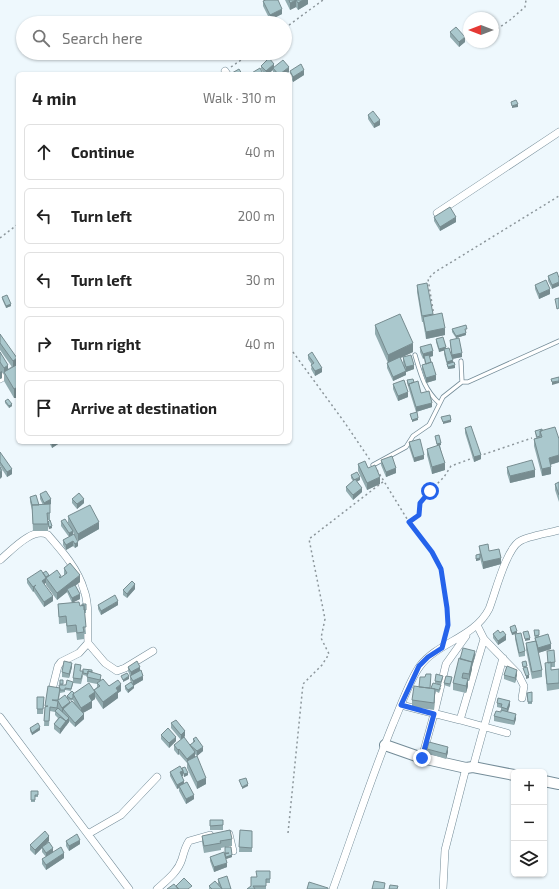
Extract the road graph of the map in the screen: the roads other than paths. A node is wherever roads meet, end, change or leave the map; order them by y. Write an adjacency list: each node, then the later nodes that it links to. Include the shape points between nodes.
1 (559, 132): 2 (street)
2 (437, 213)
3 (559, 341): 8 (lane, via 468,382)
4 (415, 356): 9 (lane, via 422,380 430,395)
5 (461, 361): 8 (lane)
6 (16, 368): 7 (street)
7 (0, 379)
8 (462, 382): 9 (lane, via 443,396)
9 (439, 403): 10 (lane, via 429,425 412,436 406,447)
10 (373, 465)
11 (559, 530): 13 (street, via 520,541 513,548 486,616)
12 (0, 560): 16 (street, via 33,534 41,532 48,535 69,561 84,590)
13 (477, 625): 14 (street); 15 (street)
14 (468, 632): 21 (street, via 428,657 419,666); 22 (street, via 446,664)
15 (484, 639): 18 (street); 24 (street)
16 (88, 643): 17 (street, via 105,663 117,671); 19 (street, via 79,653 61,662)
17 (153, 651)
18 (503, 658): 20 (street, via 518,674 524,686); 25 (street)
19 (53, 686)
20 (522, 698)
21 (401, 705): 22 (street); 27 (street)
22 (434, 714): 24 (street); 28 (street)
23 (0, 717): 34 (street)
24 (460, 720): 25 (street)
25 (484, 727): 26 (street); 29 (street)
26 (507, 733)
27 (385, 745): 28 (street); 38 (street)
28 (422, 758): 29 (street)
29 (469, 768): 30 (street); 39 (street, via 445,850)
30 (511, 775)
31 (157, 777): 34 (street, via 121,815)
32 (547, 782): 33 (street)
33 (559, 784)
34 (88, 834): 36 (street)
35 (233, 851): 37 (street, via 227,832 189,841 178,868)
36 (129, 889)
37 (157, 889)
38 (333, 889)
39 (443, 889)

